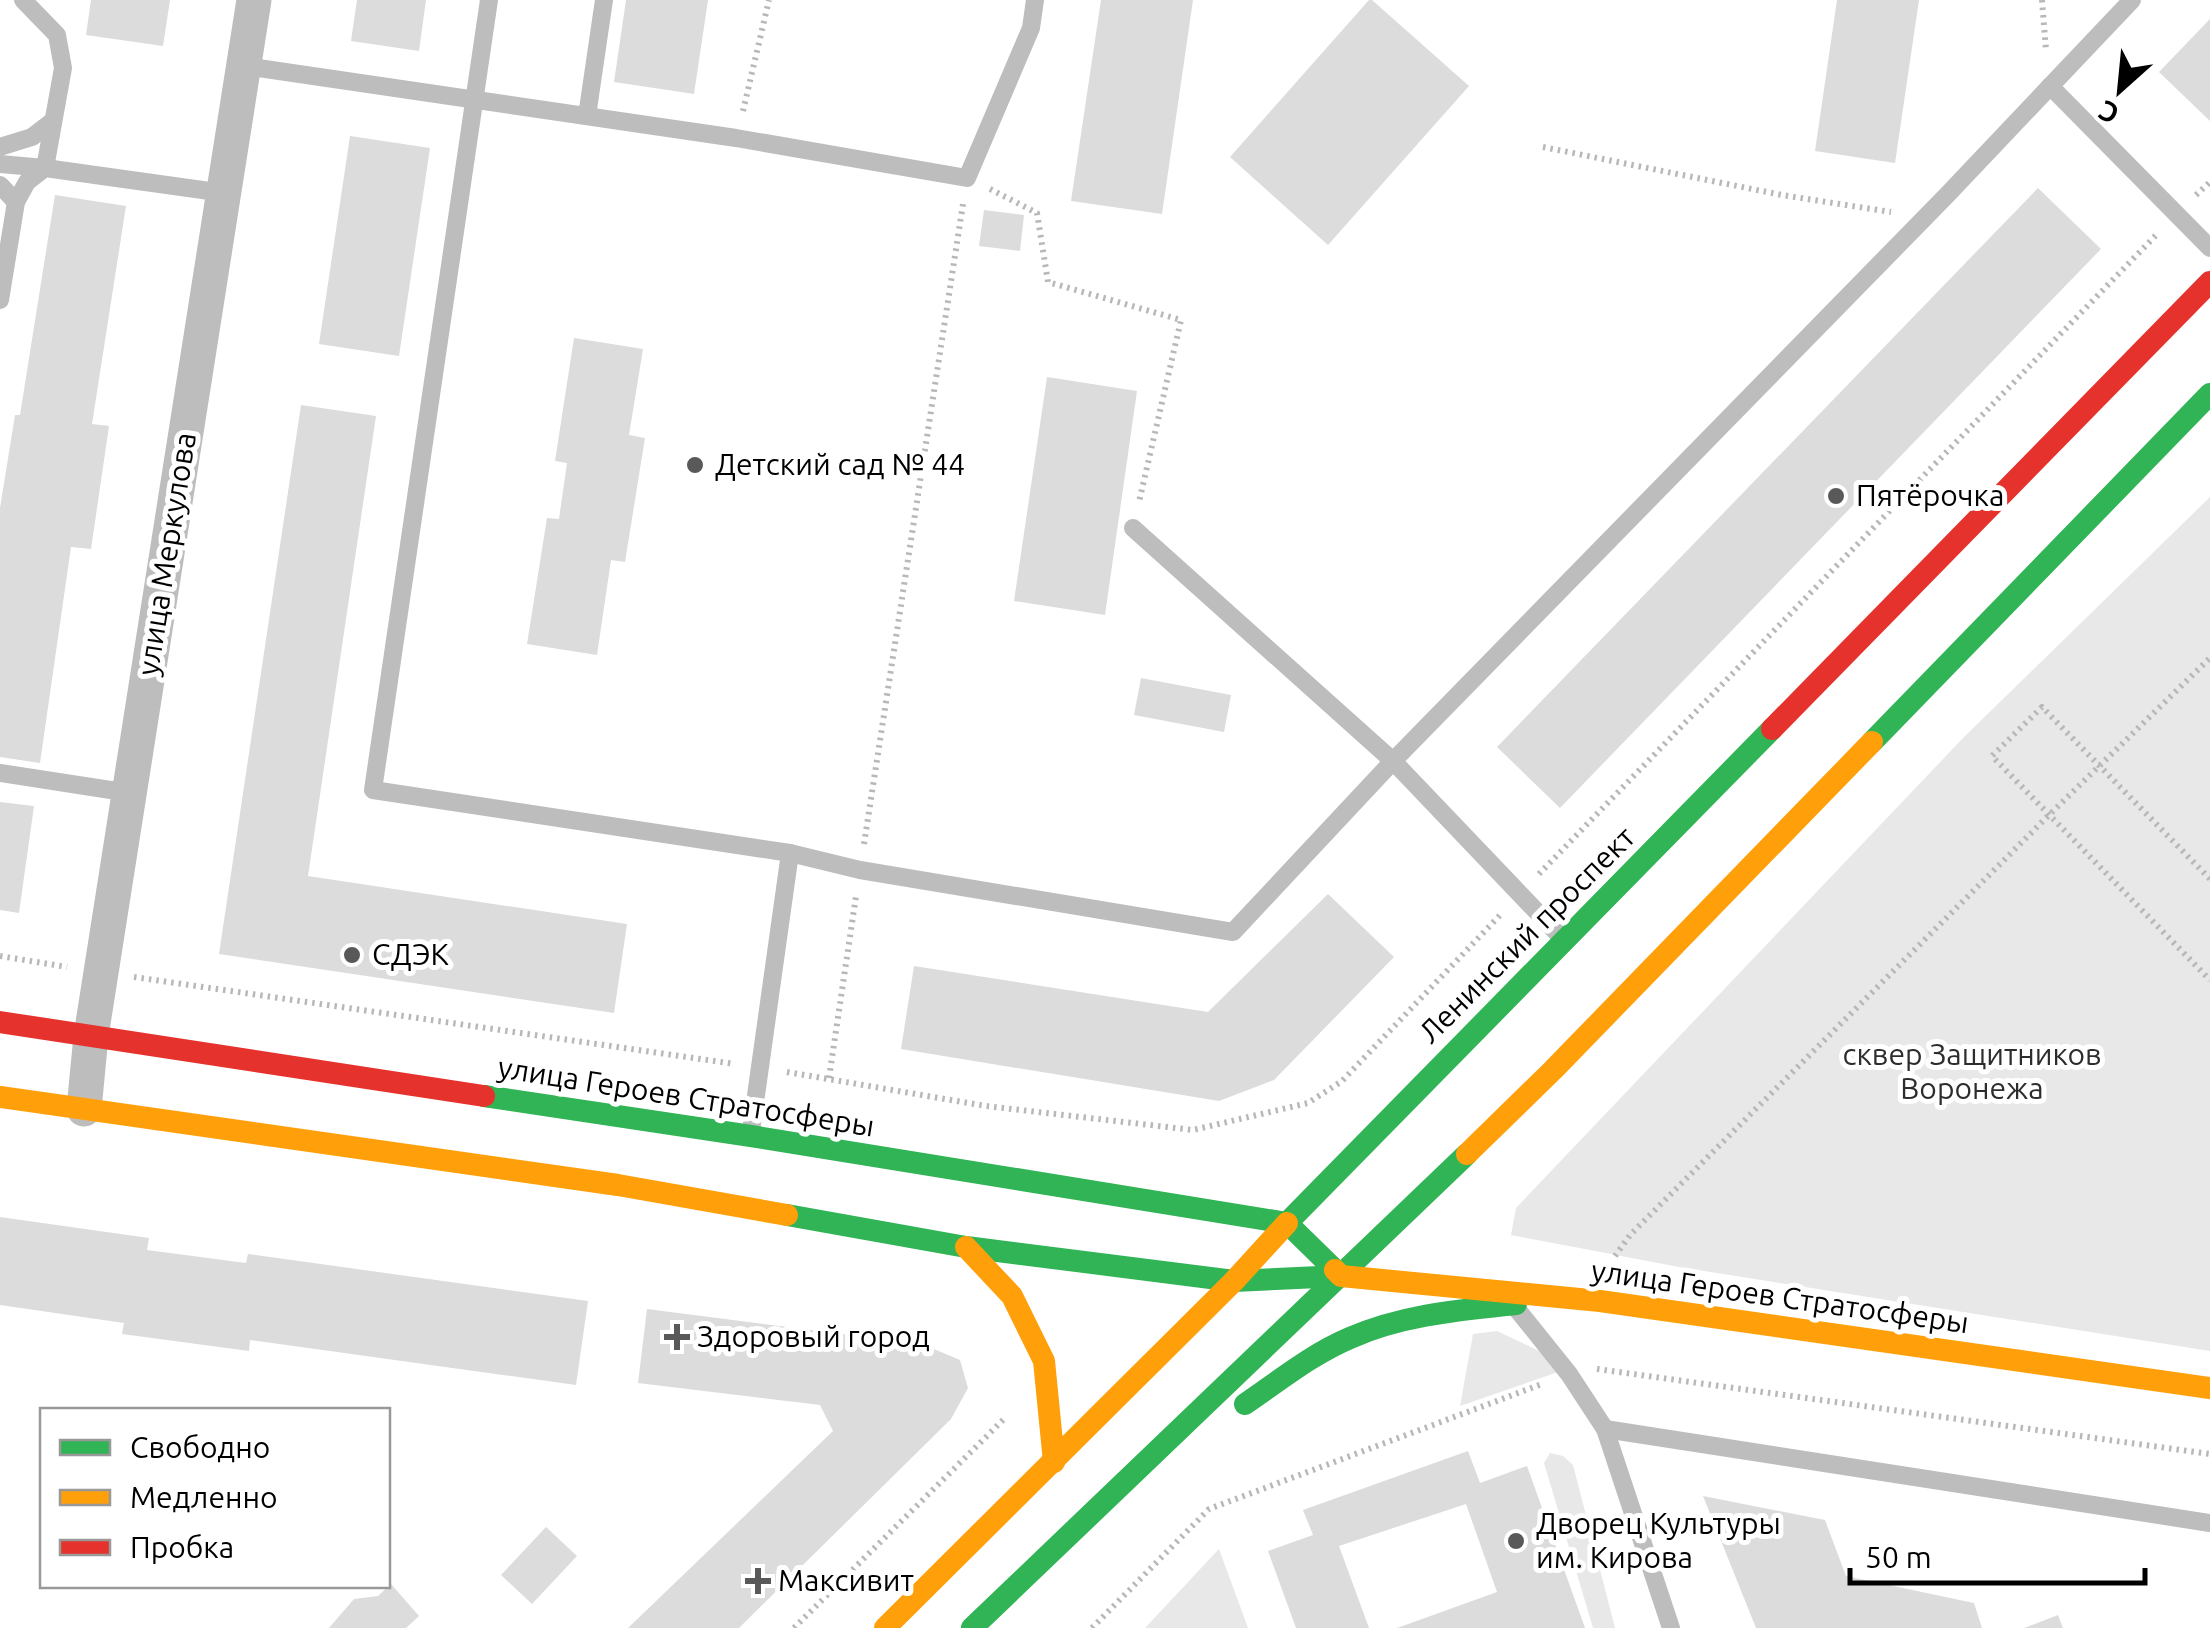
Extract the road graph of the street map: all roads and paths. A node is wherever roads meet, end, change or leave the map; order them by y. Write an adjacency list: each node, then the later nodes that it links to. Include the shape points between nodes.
1 (23, 0): 13 (lane, via 57,36 63,68)
2 (254, 0): 9 (street, улица Меркулова)
3 (489, 0): 11 (lane)
4 (604, 0): 12 (lane)
5 (769, 0): 14 (path)
6 (1035, 0): 19 (lane, via 1031,28)
7 (2042, 0): 10 (path)
8 (2132, 0): 10 (lane)
9 (244, 66): 11 (lane); 22 (street, улица Меркулова)
10 (2050, 86): 25 (lane); 32 (lane)
11 (474, 100): 12 (lane); 37 (lane, via 372,790)
12 (587, 116): 14 (lane)
13 (53, 121): 15 (lane, via 32,137); 18 (lane)
14 (736, 138): 19 (lane)
15 (0, 146)
16 (1543, 147): 24 (path)
17 (0, 164): 18 (lane)
18 (45, 168): 22 (lane); 23 (lane)
19 (967, 178): 30 (path, via 1037,214 1048,282 1180,320); 38 (path)
20 (2210, 182): 25 (path)
21 (0, 186): 23 (lane)
22 (224, 193): 35 (street, улица Меркулова)
23 (16, 202): 28 (lane)
24 (1892, 212)
25 (2177, 214): 26 (lane); 40 (path)
26 (2210, 248)
27 (2210, 282): 41 (main road, Ленинский проспект)
28 (0, 300)
29 (2210, 394): 55 (main road, via 1553,1070)
30 (1133, 528): 32 (lane)
31 (2210, 658): 33 (path)
32 (1393, 761): 38 (lane, via 1233,932); 40 (lane)
33 (2100, 766): 36 (path); 36 (path, via 2042,707 1992,756); 39 (path)
34 (0, 773): 35 (lane)
35 (130, 793): 43 (street, улица Меркулова)
36 (2049, 815): 44 (path); 54 (path, via 1630,1235)
37 (790, 853): 38 (lane); 47 (lane)
38 (860, 870): 48 (path)
39 (2210, 879)
40 (1519, 894): 41 (lane); 48 (path, via 1342,1081 1308,1103 1193,1130 986,1106)
41 (1564, 940): 52 (main road, Ленинский проспект)
42 (0, 956): 43 (path)
43 (101, 972): 46 (street, улица Меркулова); 47 (path)
44 (2210, 980)
45 (0, 1022): 46 (main road, улица Героев Стратосферы)
46 (91, 1036): 50 (street, улица Меркулова); 51 (main road, улица Героев Стратосферы)
47 (760, 1068): 48 (path); 51 (lane)
48 (829, 1078)
49 (0, 1097): 50 (main road, улица Героев Стратосферы)
50 (84, 1109): 53 (main road, улица Героев Стратосферы, via 618,1184)
51 (750, 1136): 52 (main road, улица Героев Стратосферы)
52 (1286, 1223): 55 (main road); 56 (main road, Ленинский проспект)
53 (966, 1247): 56 (main road, улица Героев Стратосферы); 62 (main road, via 1012,1296 1044,1361)
54 (1611, 1262)
55 (1341, 1276): 56 (main road, улица Героев Стратосферы); 57 (main road, улица Героев Стратосферы); 63 (main road)
56 (1234, 1281): 62 (main road, Ленинский проспект)
57 (1569, 1297): 58 (main road); 59 (main road, улица Героев Стратосферы)
58 (1513, 1304): 61 (lane); 63 (main road, via 1429,1314 1362,1332 1315,1356)
59 (2210, 1388)
60 (1009, 1402): 65 (path, via 1007,1416)
61 (1605, 1429): 64 (lane); 68 (lane)
62 (1054, 1462): 66 (main road, Ленинский проспект)
63 (1099, 1506): 67 (main road)
64 (2210, 1523)
65 (794, 1628)
66 (885, 1628)
67 (972, 1628)
68 (1671, 1628)

